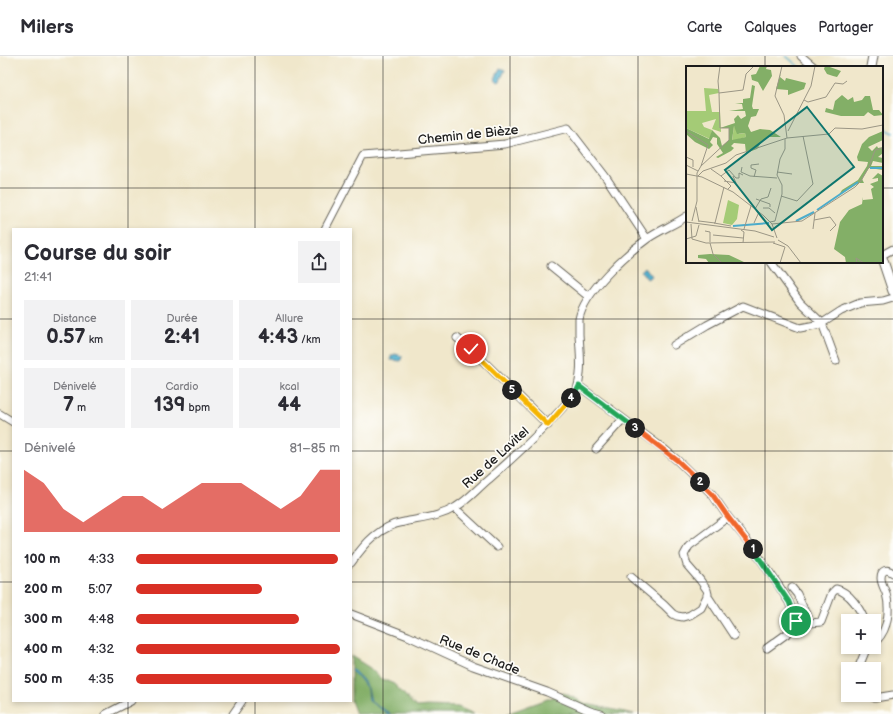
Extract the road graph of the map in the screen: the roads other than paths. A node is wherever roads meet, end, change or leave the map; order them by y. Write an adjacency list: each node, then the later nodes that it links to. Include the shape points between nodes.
1 (801, 56): 3 (street)
2 (873, 56): 4 (main road)
3 (813, 66)
4 (871, 66)
5 (686, 217): 7 (street)
6 (325, 228): 7 (street, Chemin de Bièze, via 363,156 505,144 568,128)
7 (648, 238): 14 (street, via 616,266)
8 (893, 249): 9 (street)
9 (883, 254)
10 (883, 261): 13 (main road)
11 (772, 263): 16 (street, via 800,302)
12 (551, 266): 14 (street)
13 (893, 291)
14 (589, 297): 20 (street, via 579,320)
15 (893, 298): 16 (street, via 860,303)
16 (822, 323): 18 (street, via 800,328 743,306); 19 (street)
17 (456, 338): 24 (street, via 471,349)
18 (674, 346)
19 (836, 361)
20 (579, 386): 22 (street); 24 (street, Rue de Lavitel)
21 (0, 414): 23 (street)
22 (623, 419): 25 (street); 27 (street, via 678,461 712,494)
23 (12, 421)
24 (548, 425): 26 (street, Rue de Lavitel)
25 (596, 449)
26 (455, 508): 28 (street); 29 (street, Rue de Lavitel, via 435,517 386,527 367,542)
27 (728, 517): 33 (street, via 689,546 685,552 687,565 707,590); 38 (street, via 779,586 789,602 796,621 792,630)
28 (497, 547)
29 (352, 562)
30 (893, 573): 37 (street, via 885,570 881,576 888,609 887,624)
31 (631, 578): 33 (street, via 677,616 690,615 701,608)
32 (792, 588): 35 (street, via 810,623 821,622 836,589 842,590 852,599)
33 (707, 595): 36 (street)
34 (352, 614): 45 (street, Rue de Chade, via 408,636 473,666)
35 (862, 614)
36 (734, 636)
37 (881, 636)
38 (766, 648)
39 (893, 695): 40 (street)
40 (881, 697)
41 (128, 702): 43 (street)
42 (241, 702): 44 (street)
43 (106, 714)
44 (233, 714)
45 (601, 714)

